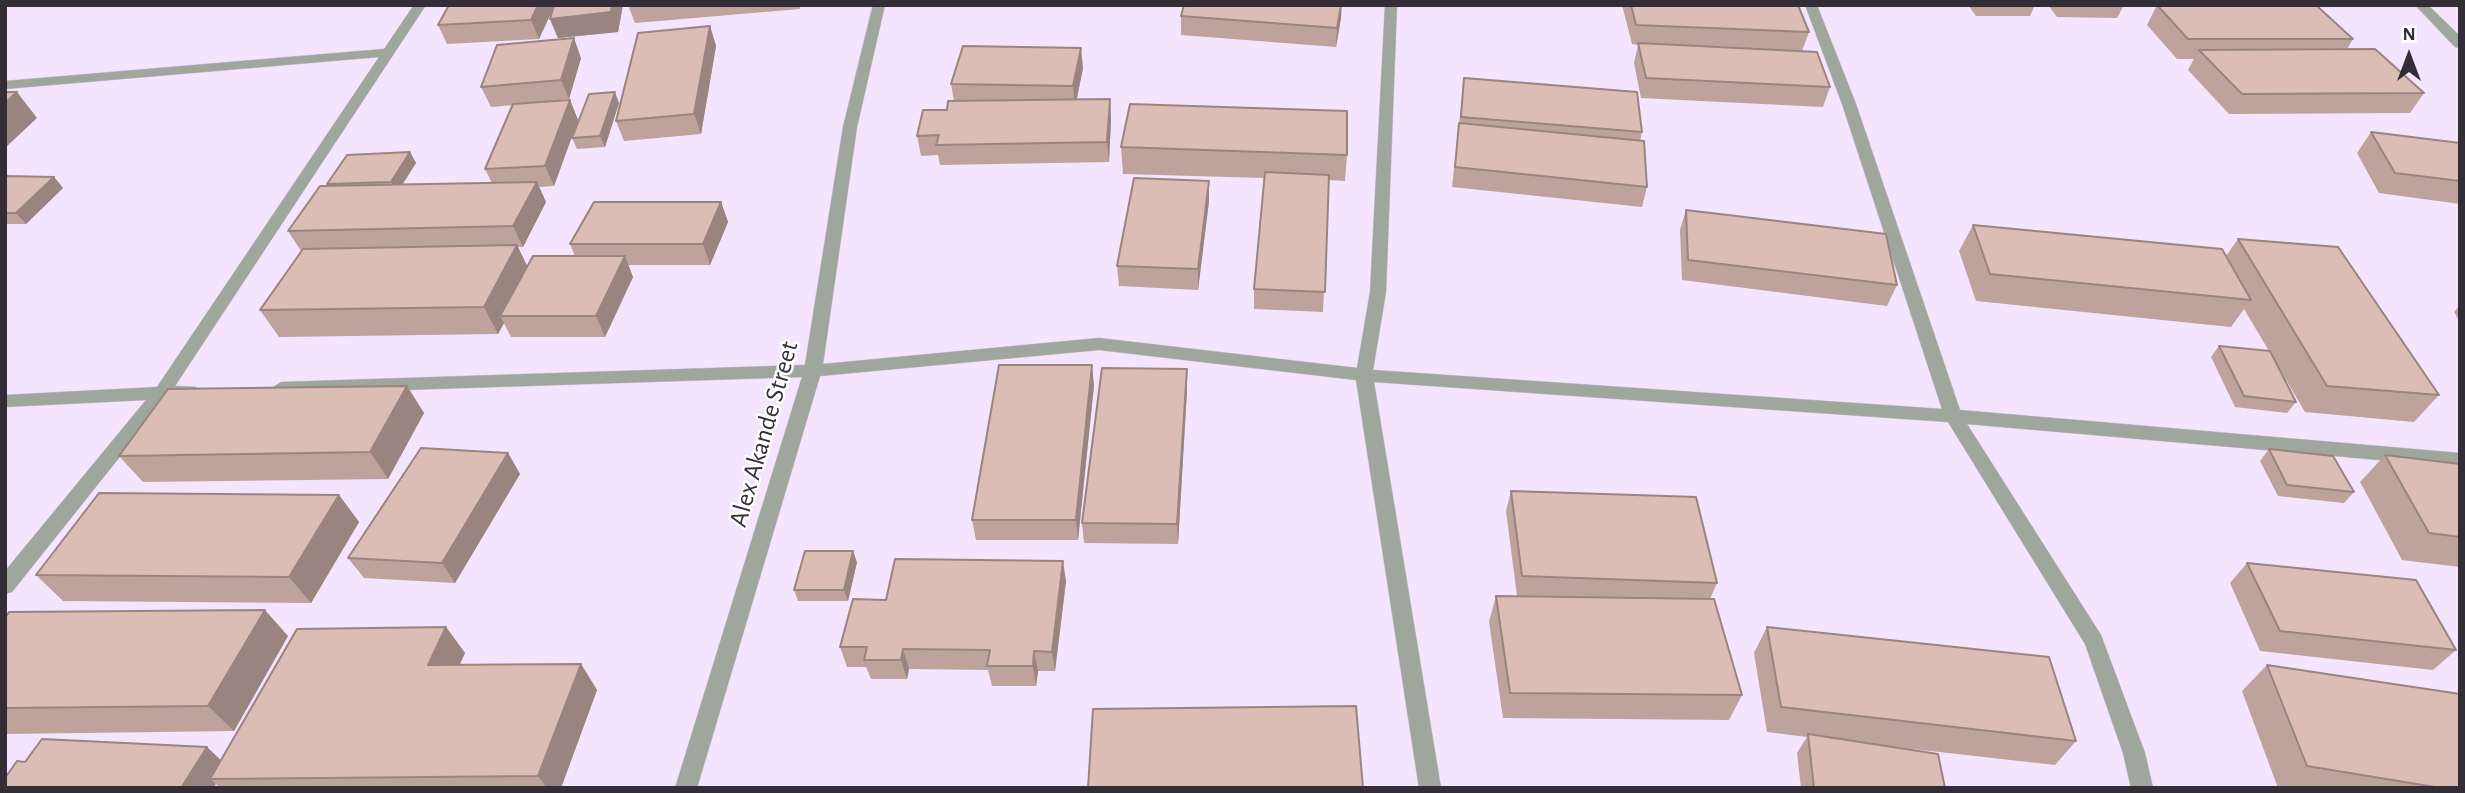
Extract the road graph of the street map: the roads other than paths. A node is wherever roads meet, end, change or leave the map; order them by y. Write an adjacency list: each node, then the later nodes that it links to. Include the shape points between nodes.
1 (421, 5): 7 (street)
2 (879, 5): 9 (street, Alex Akande Street, via 850,127)
3 (1391, 5): 10 (street, via 1378,292)
4 (1811, 5): 15 (street)
5 (2420, 5): 6 (street)
6 (2460, 44)
7 (390, 52): 8 (street); 13 (street)
8 (5, 85)
9 (813, 371): 10 (street, via 1099,344); 11 (street); 18 (street, Alex Akande Street)
10 (1364, 375): 15 (street); 19 (street)
11 (259, 389)
12 (204, 391): 13 (street)
13 (162, 392): 14 (street); 17 (street)
14 (5, 401)
15 (1954, 416): 16 (street); 20 (street, via 2094,641 2134,752)
16 (2460, 460)
17 (5, 586)
18 (686, 788)
19 (1430, 788)
20 (2142, 788)

